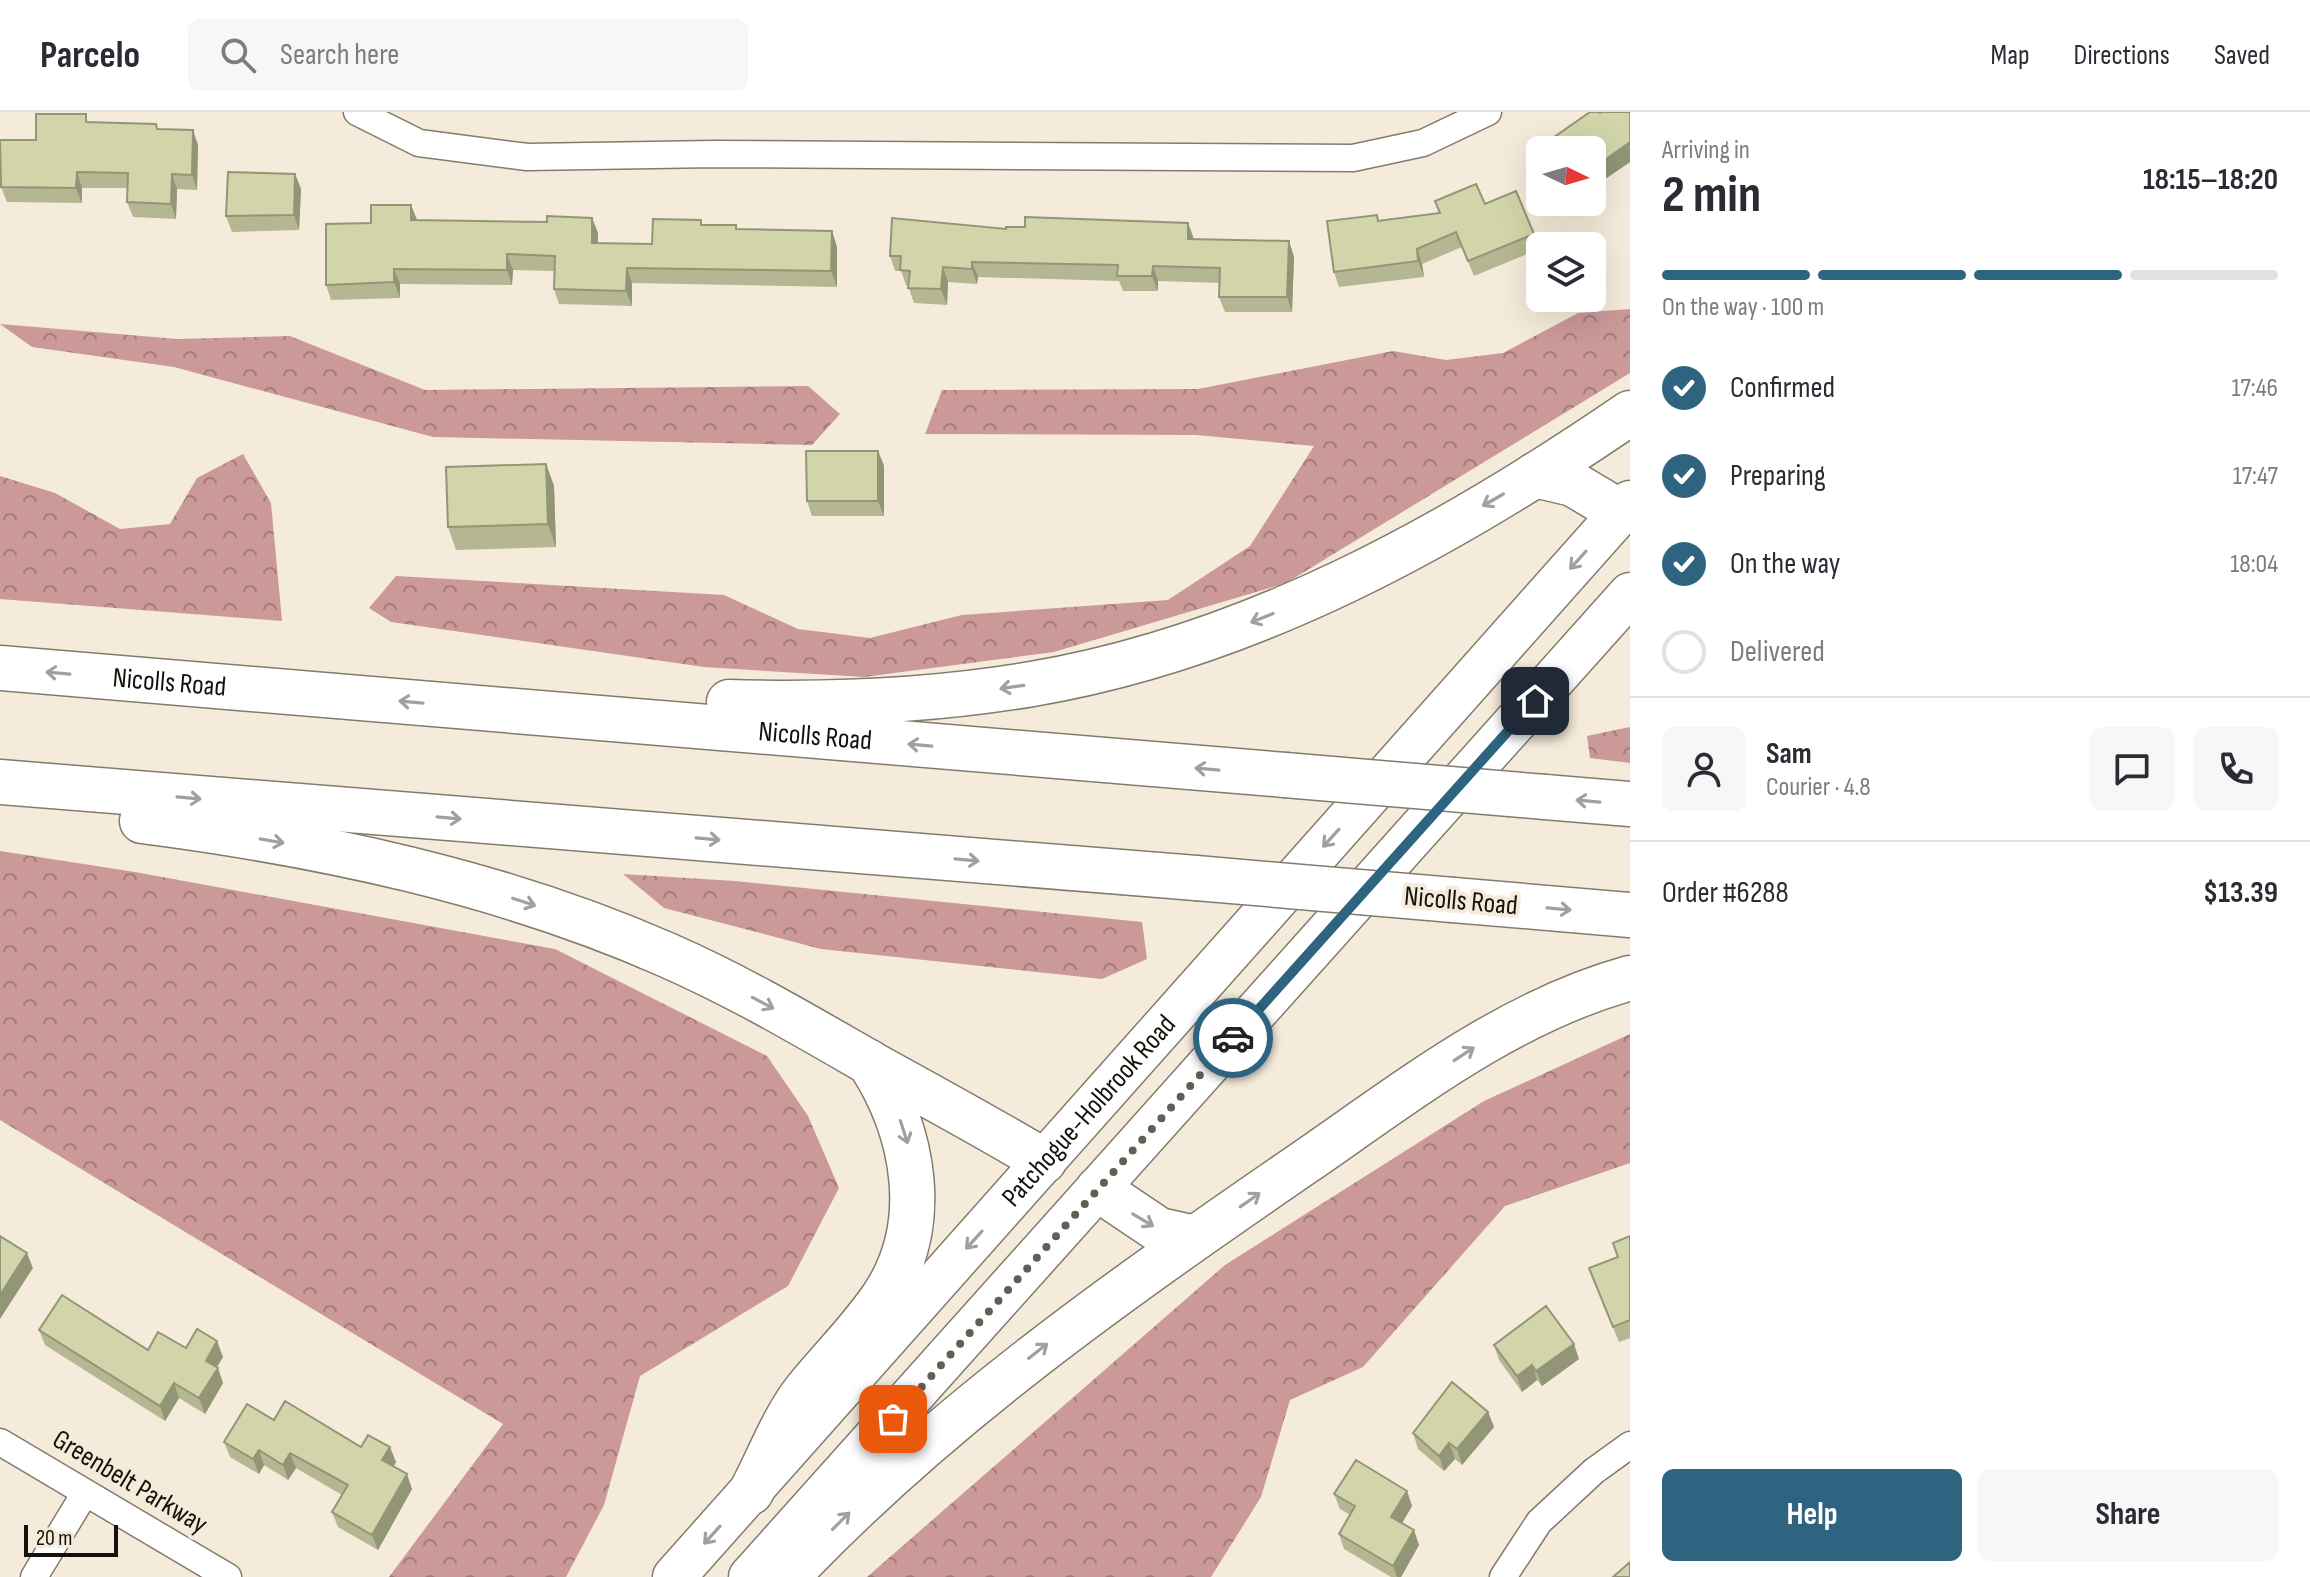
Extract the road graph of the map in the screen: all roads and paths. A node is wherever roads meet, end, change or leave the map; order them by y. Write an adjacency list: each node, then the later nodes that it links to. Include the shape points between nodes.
1 (357, 112): 2 (street, via 419,143 527,157 1353,158 1423,143)
2 (1488, 112)
3 (1630, 413): 4 (highway)
4 (1535, 475): 5 (highway, via 1573,484); 8 (highway, one-way to 8, via 1393,557 1268,616 1093,672 905,699 654,699)
5 (1627, 511): 15 (main road, Patchogue-Holbrook Road, one-way to 15)
6 (1630, 594): 16 (main road, Patchogue-Holbrook Road)
7 (0, 668): 8 (highway, Nicolls Road, one-way to 7)
8 (488, 709): 10 (highway, Nicolls Road, one-way to 8, bridge)
9 (0, 782): 12 (highway, Nicolls Road, one-way to 12, bridge)
10 (1630, 804)
11 (0, 808): 14 (highway, one-way to 14, via 244,836 493,892 668,955)
12 (1630, 915)
13 (1630, 978): 17 (highway, one-way to 13, via 1491,1037 1584,991)
14 (869, 1062): 15 (highway); 20 (highway, one-way to 20, via 887,1089 908,1144 912,1208 907,1242 885,1295 804,1393)
15 (1044, 1161): 16 (main road); 20 (main road, Patchogue-Holbrook Road, one-way to 20)
16 (1098, 1189): 17 (highway, one-way to 17, via 1159,1230); 25 (main road, Patchogue-Holbrook Road)
17 (1195, 1238): 26 (highway, one-way to 17, via 935,1434 1049,1343)
18 (0, 1442): 21 (street, Greenbelt Parkway)
19 (1630, 1445): 27 (street, via 1539,1522)
20 (751, 1492): 24 (main road, Patchogue-Holbrook Road, one-way to 24)
21 (85, 1493): 22 (street); 23 (street, Greenbelt Parkway)
22 (34, 1577)
23 (228, 1577)
24 (674, 1577)
25 (750, 1577)
26 (787, 1577)
27 (1503, 1577)

